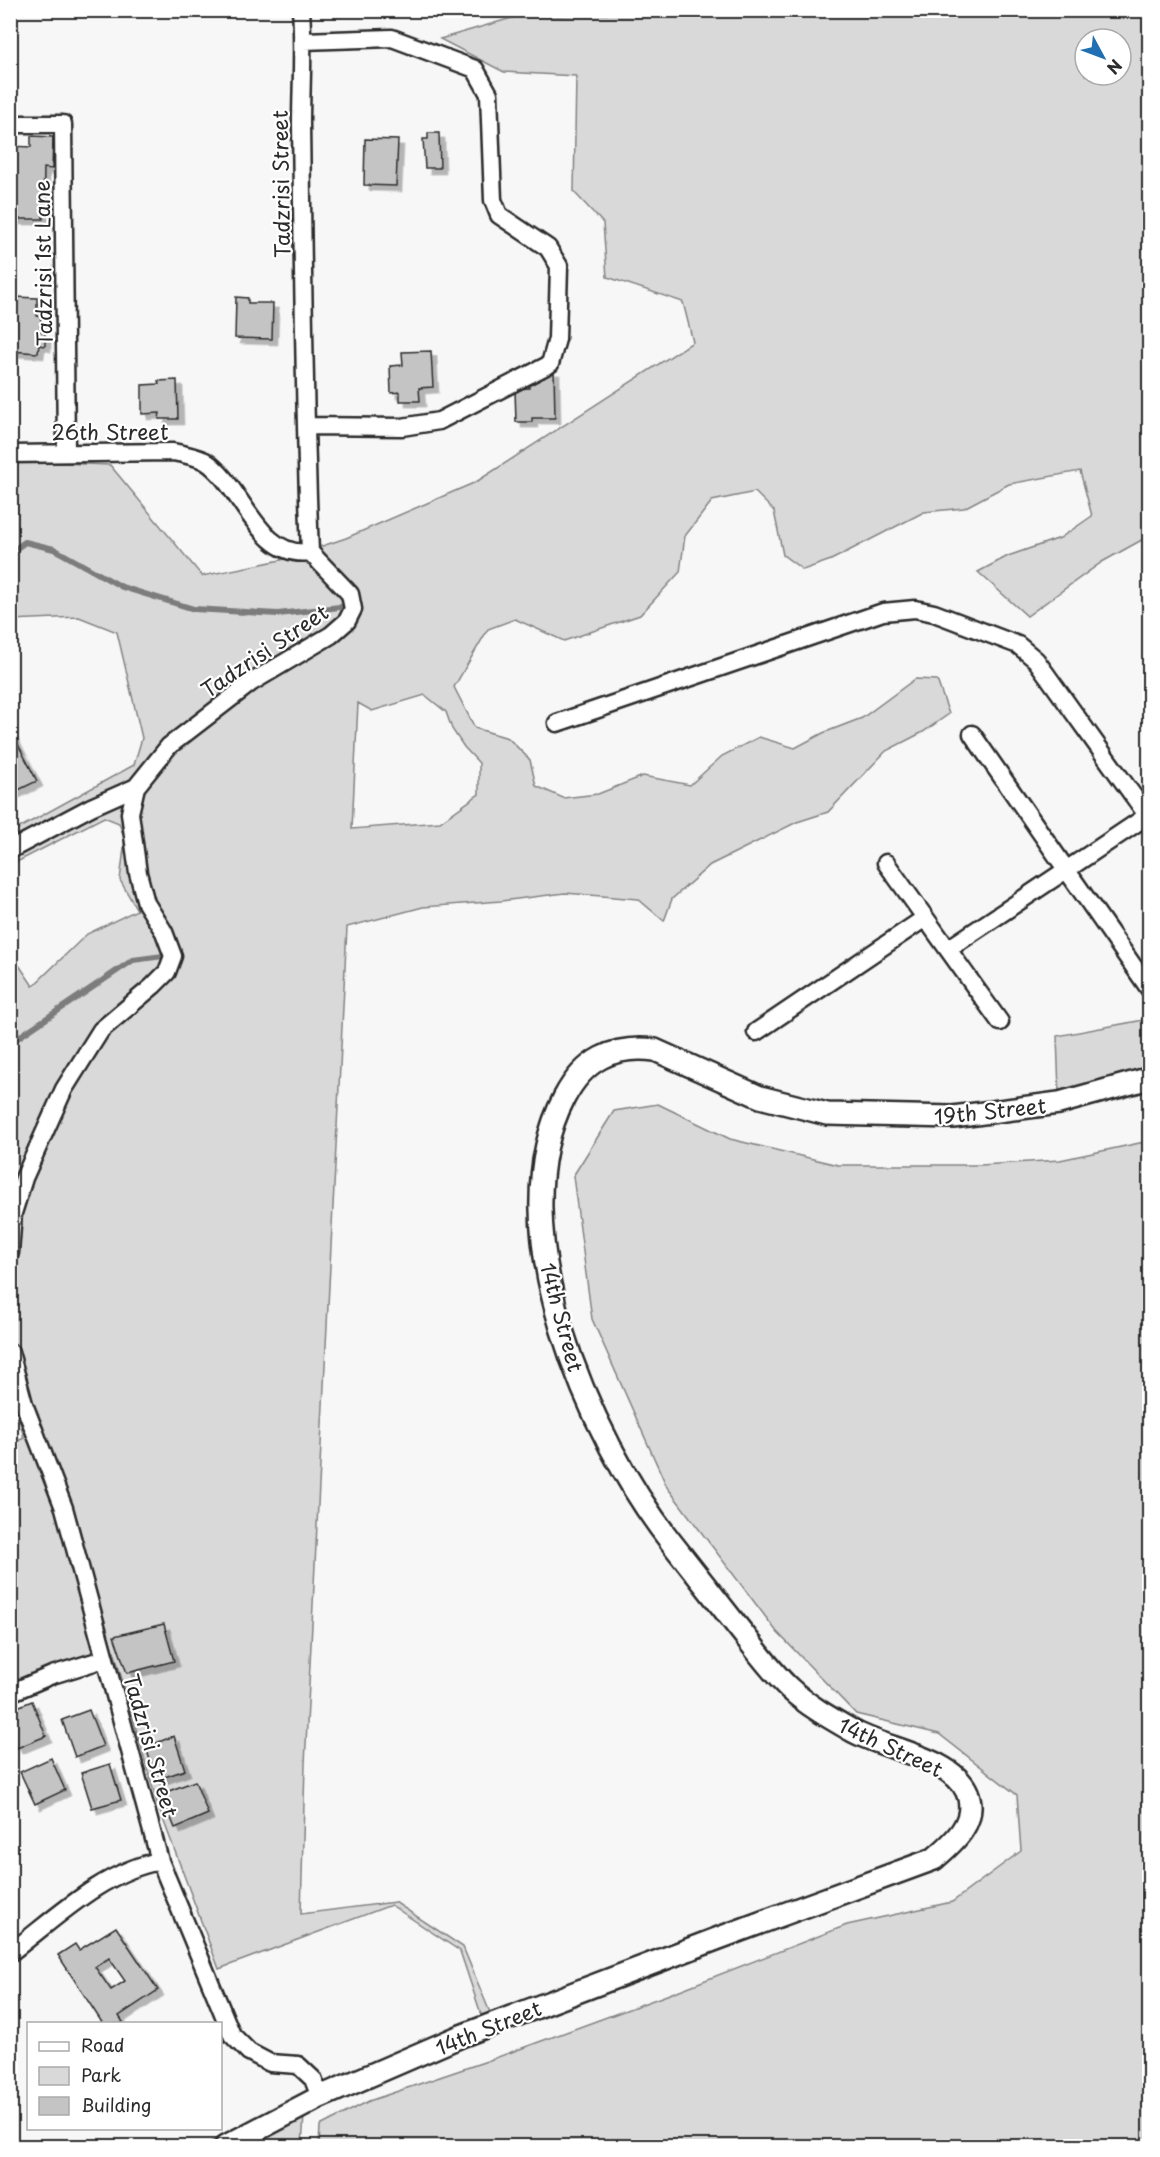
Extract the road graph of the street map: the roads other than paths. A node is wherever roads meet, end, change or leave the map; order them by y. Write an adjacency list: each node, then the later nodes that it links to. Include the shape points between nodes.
1 (301, 10): 2 (street, Tadzrisi Street)
2 (303, 41): 4 (street, Tadzrisi Street); 4 (street, via 392,38 475,69 489,94 493,200 499,215 548,248 559,266 557,339 550,364 439,421 402,427)
3 (10, 124): 5 (street, Tadzrisi 1st Lane, via 63,124)
4 (307, 426): 7 (street, Tadzrisi Street)
5 (66, 453): 6 (street, 26th Street); 7 (street, 26th Street, via 189,454 219,473 269,538 291,553)
6 (10, 454)
7 (310, 552): 10 (street, Tadzrisi Street, via 350,594 353,609 347,621 331,635 252,682 169,746)
8 (557, 723): 11 (street, via 883,612 915,609 1018,645 1036,660)
9 (972, 734): 14 (street)
10 (136, 787): 12 (street); 22 (street, Tadzrisi Street, via 130,813 138,873 146,903 173,956 167,972 101,1030 78,1065 24,1178)
11 (1148, 815): 14 (street)
12 (10, 850)
13 (886, 863): 15 (street)
14 (1066, 870): 16 (street); 17 (street)
15 (925, 918): 16 (street); 19 (street)
16 (948, 949): 18 (street)
17 (1149, 990)
18 (1000, 1022)
19 (756, 1032)
20 (1149, 1078): 21 (street, 19th Street, via 1059,1102 953,1117)
21 (827, 1114): 29 (street, 14th Street, via 760,1097 655,1050 610,1052 590,1064 571,1085 556,1113 544,1150 540,1201 546,1254 568,1352 592,1413 618,1462 666,1535 790,1689 861,1736 933,1761 953,1774 967,1792 969,1811 964,1828 954,1843 934,1859 461,2036)
22 (12, 1213): 23 (street, Tadzrisi Street)
23 (10, 1252)
24 (10, 1352): 25 (street, Tadzrisi Street, via 24,1404 64,1508)
25 (104, 1659): 26 (street); 27 (street, Tadzrisi Street)
26 (10, 1693)
27 (160, 1861): 28 (street, via 140,1864 95,1888); 29 (street, Tadzrisi Street, via 232,2035 249,2052 270,2062 298,2065 313,2079)
28 (10, 1953)
29 (320, 2097): 30 (street, 14th Street)
30 (226, 2146)

